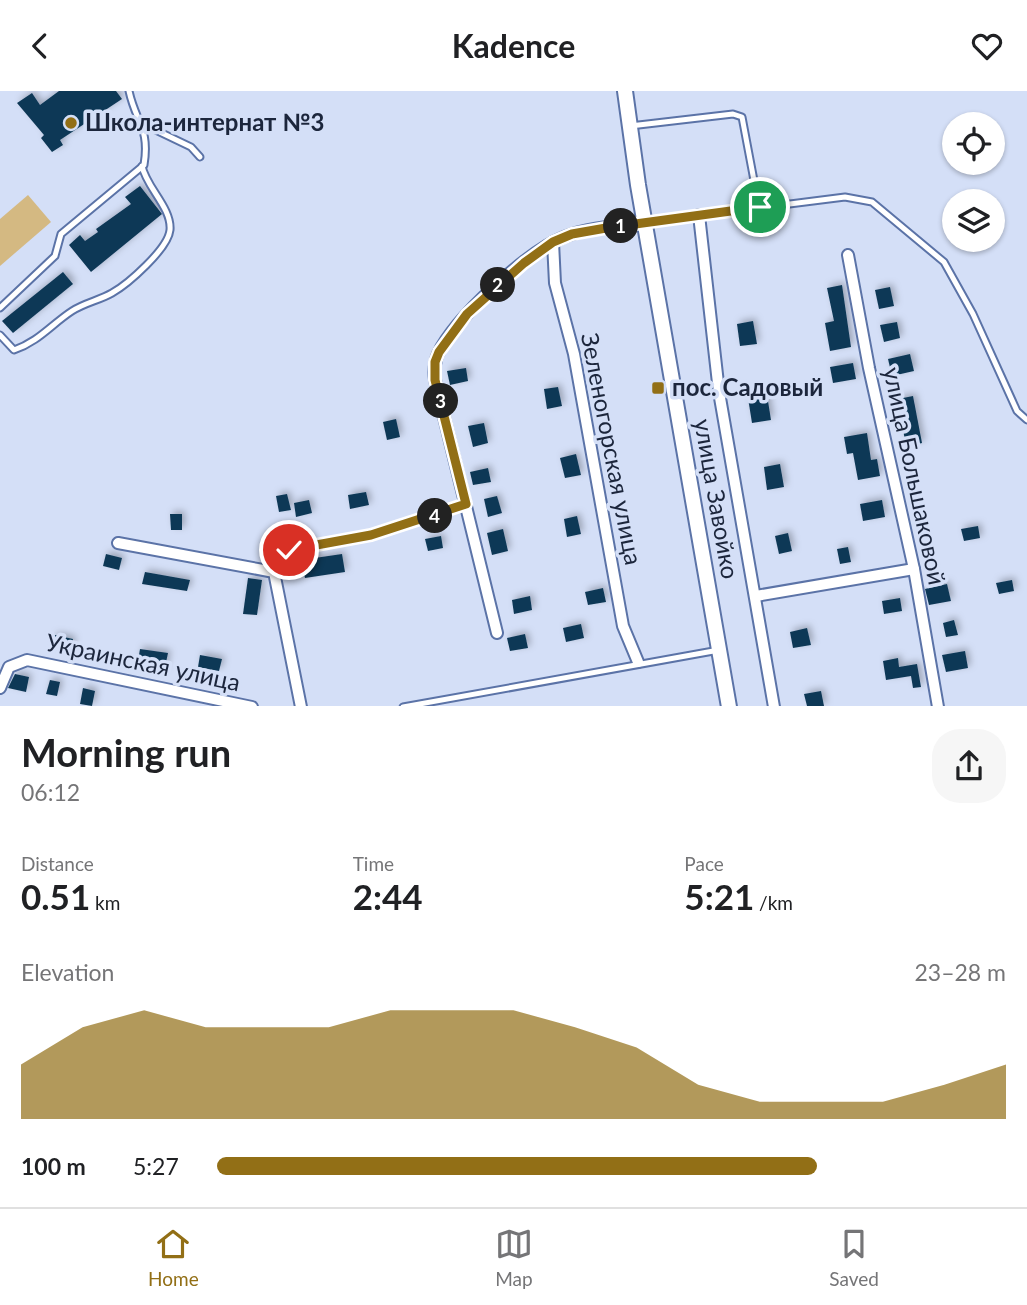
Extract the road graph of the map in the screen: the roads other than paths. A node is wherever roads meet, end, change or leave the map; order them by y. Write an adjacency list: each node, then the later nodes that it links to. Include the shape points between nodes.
1 (129, 91): 3 (lane)
2 (625, 91): 4 (main road, улица Завойко)
3 (143, 124): 5 (lane); 6 (lane, via 147,145)
4 (630, 126): 7 (lane, via 733,114 743,117); 9 (main road, улица Завойко)
5 (200, 156)
6 (142, 166): 12 (lane, via 61,234 55,257); 13 (lane, via 170,231 152,259 114,292 74,310 29,345 14,349)
7 (760, 207): 8 (lane); 14 (lane, via 856,197 872,202 903,226 948,266 1017,411)
8 (699, 215): 9 (lane); 19 (street, via 719,392)
9 (645, 223): 10 (street, via 572,234); 21 (main road, улица Завойко)
10 (553, 242): 15 (street, via 467,314 435,362 435,380); 22 (street, Зеленогорская улица, via 555,283 574,354 623,627)
11 (848, 255): 17 (street, улица Большаковой)
12 (0, 308)
13 (0, 335)
14 (1027, 421)
15 (466, 504): 18 (lane, via 371,535 289,550 276,562); 20 (street)
16 (118, 543): 18 (street)
17 (914, 569): 19 (street); 29 (street, улица Большаковой)
18 (274, 572): 25 (street)
19 (756, 596): 28 (street)
20 (497, 633)
21 (719, 650): 22 (lane); 27 (main road, улица Завойко)
22 (638, 662): 26 (lane)
23 (0, 688): 24 (street, Украинская улица, via 9,667 27,660)
24 (253, 706)
25 (301, 706)
26 (403, 706)
27 (729, 706)
28 (774, 706)
29 (938, 706)

